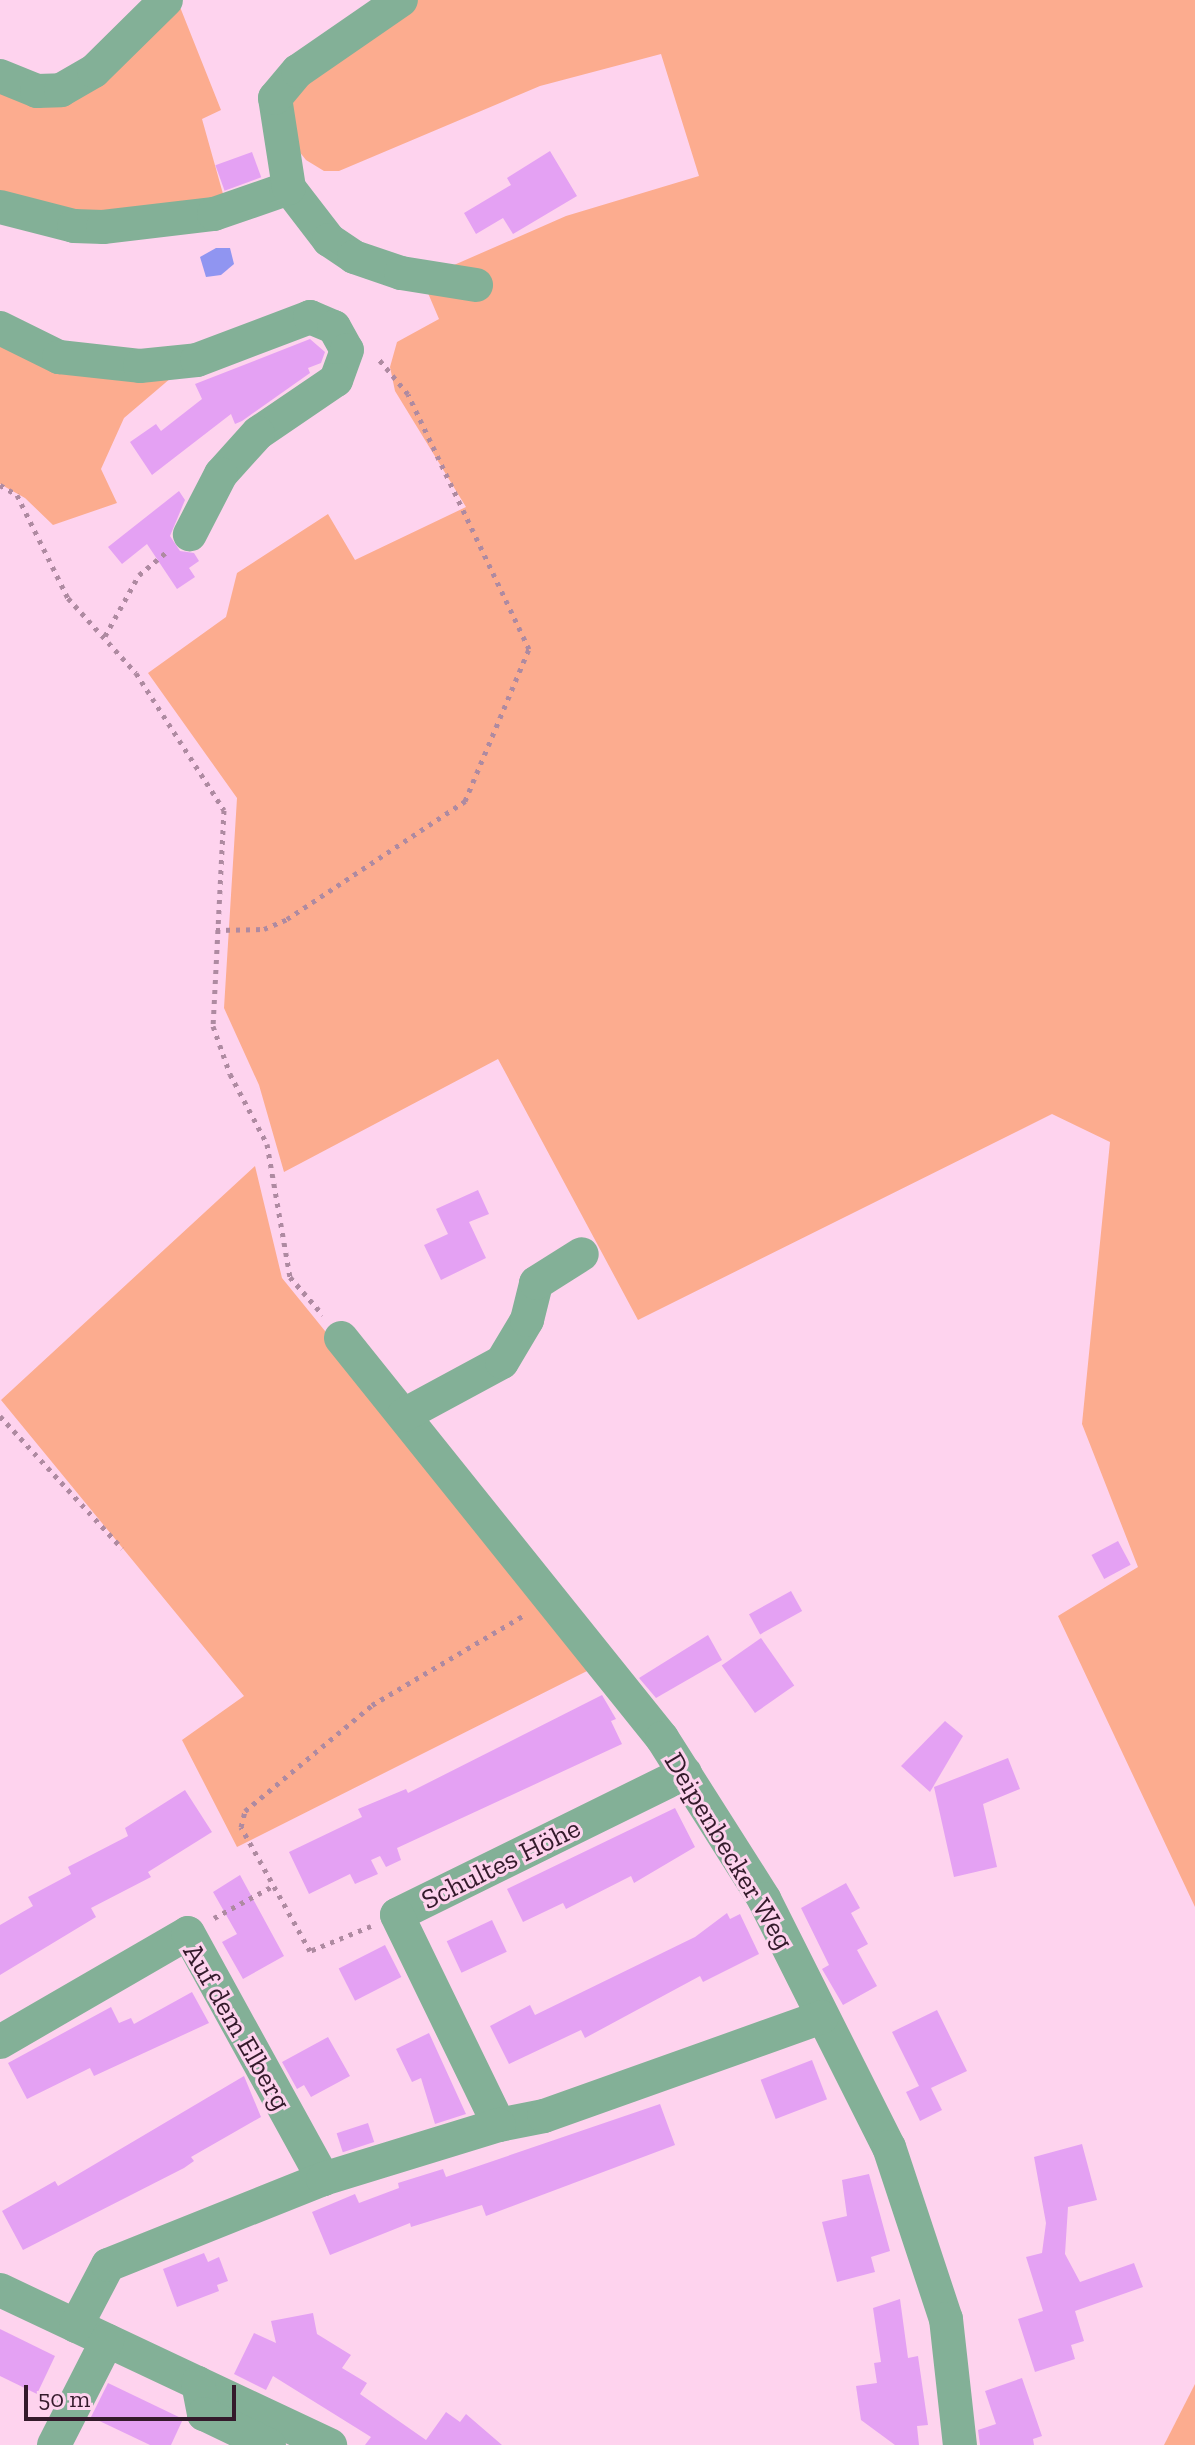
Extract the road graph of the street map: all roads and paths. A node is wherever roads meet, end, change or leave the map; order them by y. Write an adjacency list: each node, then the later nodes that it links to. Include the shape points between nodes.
1 (166, 0): 3 (street, via 94,71 61,90 37,91)
2 (401, 0): 4 (street, via 298,71 275,98)
3 (0, 76)
4 (288, 183): 5 (street, via 214,214 103,227 74,226); 6 (street, via 329,240 354,257 401,273)
5 (0, 207)
6 (476, 285)
7 (0, 328): 8 (street, via 59,357 140,366 197,360 310,317)
8 (337, 332): 10 (street, via 347,350 336,380 258,433 221,474); 12 (path, via 361,338 408,394 529,649 465,801 287,919 264,929)
9 (0, 485): 11 (path, via 17,495 68,598)
10 (190, 534): 11 (path, via 139,575)
11 (105, 636): 12 (path, via 136,673 224,810)
12 (216, 930): 14 (path, via 213,1026 230,1074 267,1144 290,1277)
13 (582, 1254): 15 (street, via 536,1283 527,1320 502,1362)
14 (341, 1338): 15 (street, Deipenbecker Weg)
15 (404, 1415): 18 (street, Deipenbecker Weg)
16 (0, 1416): 17 (path)
17 (122, 1548)
18 (551, 1597): 19 (street, Deipenbecker Weg); 20 (path, via 467,1653 372,1705 252,1803 241,1827)
19 (685, 1773): 21 (street, Schultes Höhe); 23 (street, Deipenbecker Weg, via 764,1899)
20 (273, 1886): 21 (path, via 310,1951); 22 (path)
21 (397, 1915): 25 (street, Schultes Höhe)
22 (188, 1933): 24 (street, Auf dem Elberg); 26 (street, Auf dem Elberg)
23 (822, 2017): 25 (street, via 544,2116); 34 (street, Deipenbecker Weg, via 889,2147 942,2305)
24 (0, 2042)
25 (499, 2125): 26 (street)
26 (323, 2179): 28 (street, via 108,2265)
27 (0, 2290): 28 (street)
28 (76, 2326): 29 (street)
29 (107, 2341): 30 (street); 31 (street)
30 (198, 2383): 32 (street, via 204,2414); 33 (street)
31 (54, 2445)
32 (269, 2445)
33 (330, 2445)
34 (960, 2445)

